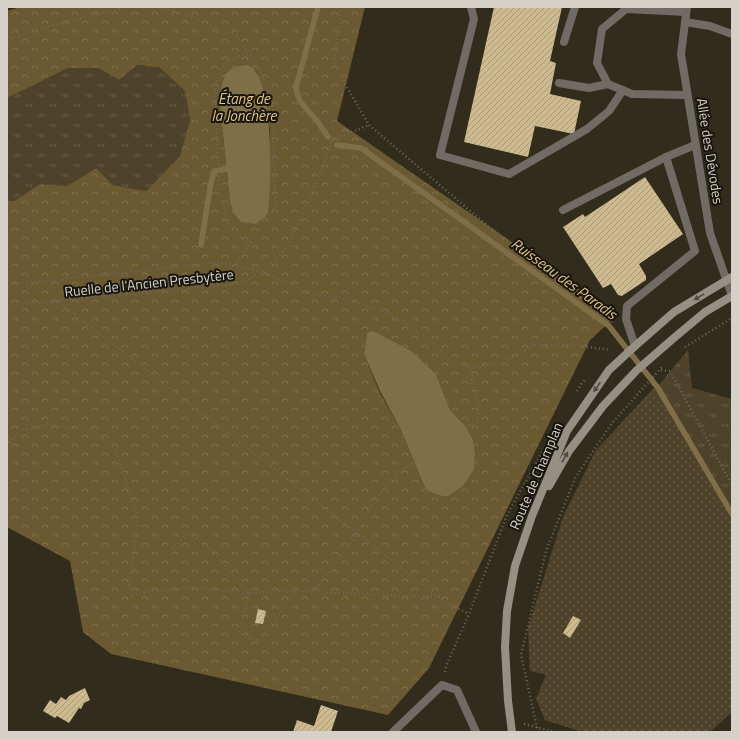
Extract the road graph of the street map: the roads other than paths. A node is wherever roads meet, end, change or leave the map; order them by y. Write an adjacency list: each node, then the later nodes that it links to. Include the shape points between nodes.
1 (470, 7): 10 (street, via 474,19 440,155 509,174 587,129 609,111)
2 (575, 7): 7 (street)
3 (626, 8): 4 (street); 9 (street, via 602,29 597,63)
4 (687, 9): 5 (street, Allée des Dévodes)
5 (685, 22): 6 (street, via 710,26); 11 (street, Allée des Dévodes, via 681,54)
6 (732, 34)
7 (564, 42)
8 (559, 83): 9 (street, via 588,88)
9 (608, 84): 10 (street)
10 (624, 90): 11 (street, via 632,94)
11 (687, 95): 12 (street, Allée des Dévodes)
12 (695, 145): 13 (street); 15 (street, Allée des Dévodes, via 710,233)
13 (666, 157): 14 (street); 17 (street, via 695,251 627,306 626,319)
14 (563, 210)
15 (729, 278): 16 (street, Allée des Dévodes); 17 (street, Route de Champlan, one-way to 17, via 674,312)
16 (732, 296): 18 (street, one-way to 16, via 569,451 603,406 637,370 706,312)
17 (635, 346): 18 (street, Route de Champlan, one-way to 18, via 609,370 567,431)
18 (532, 516): 21 (street, Route de Champlan, via 515,566 507,611 505,647)
19 (392, 732): 20 (street, via 442,685 457,690)
20 (476, 732)
21 (512, 732)

